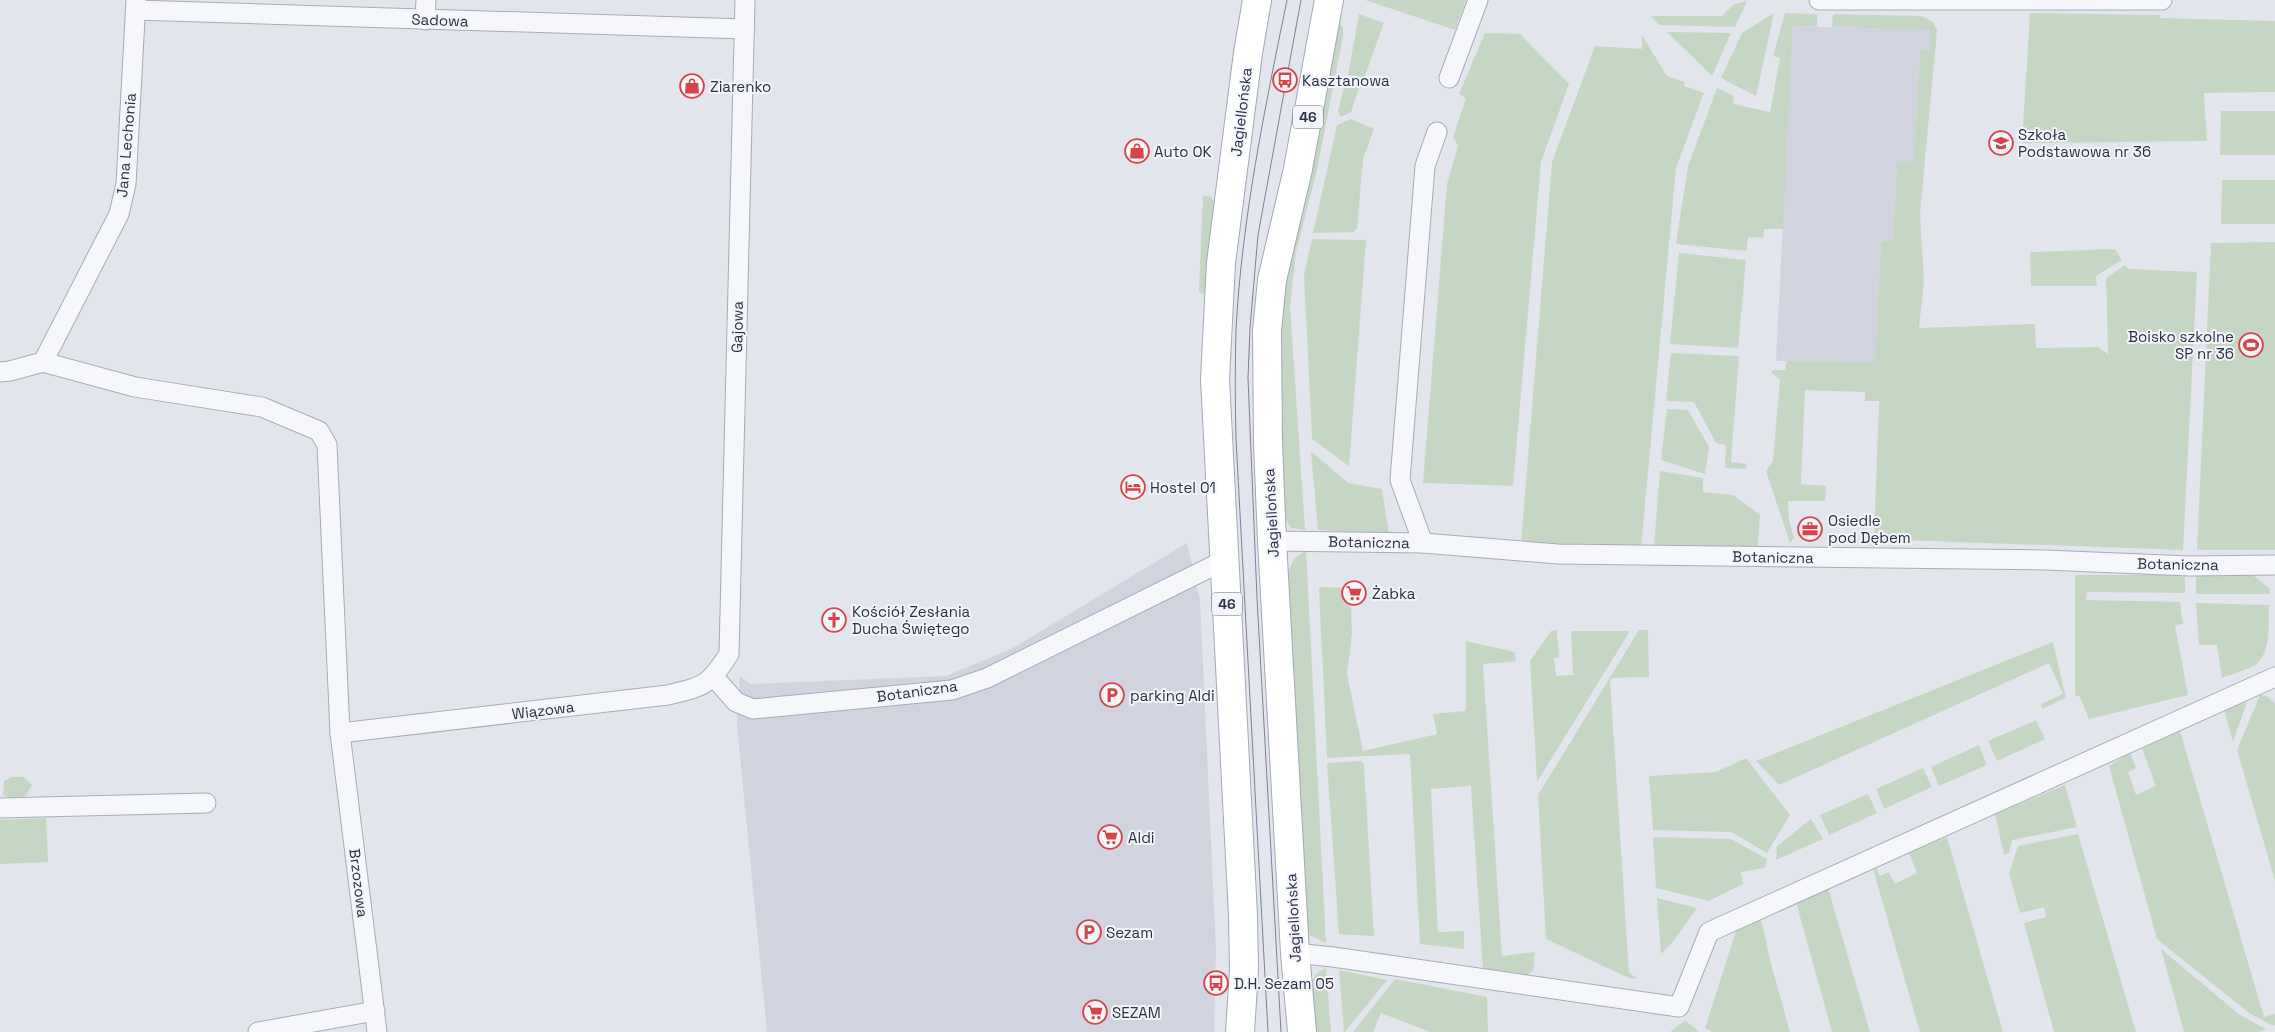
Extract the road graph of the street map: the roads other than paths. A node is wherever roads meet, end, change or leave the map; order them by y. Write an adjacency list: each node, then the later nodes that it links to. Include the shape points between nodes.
1 (426, 0): 10 (street)
2 (745, 0): 11 (street, Gajowa)
3 (1258, 0): 18 (main road, Jagiellońska / 46, via 1226,225 1217,321 1215,378)
4 (1329, 0): 16 (main road, Jagiellońska / 46, via 1298,169 1272,280 1266,386)
5 (1478, 0): 12 (street)
6 (1819, 0): 8 (street)
7 (2162, 0): 8 (street)
8 (1941, 1)
9 (136, 5): 10 (street, Sadowa); 14 (street, Jana Lechonia, via 126,184 119,214)
10 (425, 20): 11 (street, Sadowa)
11 (745, 29): 21 (street, Gajowa, via 729,654)
12 (1449, 78)
13 (1437, 132): 17 (street, via 1425,166 1400,480)
14 (43, 362): 15 (street); 22 (street, Brzozowa, via 135,387 262,408 319,431 327,445)
15 (0, 372)
16 (1272, 541): 17 (street, Botaniczna); 25 (main road, Jagiellońska / 46)
17 (1423, 543): 19 (street, Botaniczna, via 1558,554)
18 (1225, 560): 21 (street, Botaniczna, via 987,678 952,690 753,709 736,702); 29 (main road, Jagiellońska / 46, via 1243,915)
19 (2275, 565)
20 (2275, 677): 25 (street, via 1709,932 1679,1007)
21 (714, 678): 22 (street, Wiązowa, via 698,688 668,695)
22 (340, 733): 26 (street, Brzozowa)
23 (206, 803): 24 (street)
24 (0, 808)
25 (1295, 953): 30 (main road, Jagiellońska / 46)
26 (375, 1012): 27 (street); 28 (street, Brzozowa)
27 (258, 1032)
28 (377, 1032)
29 (1240, 1032)
30 (1302, 1032)

